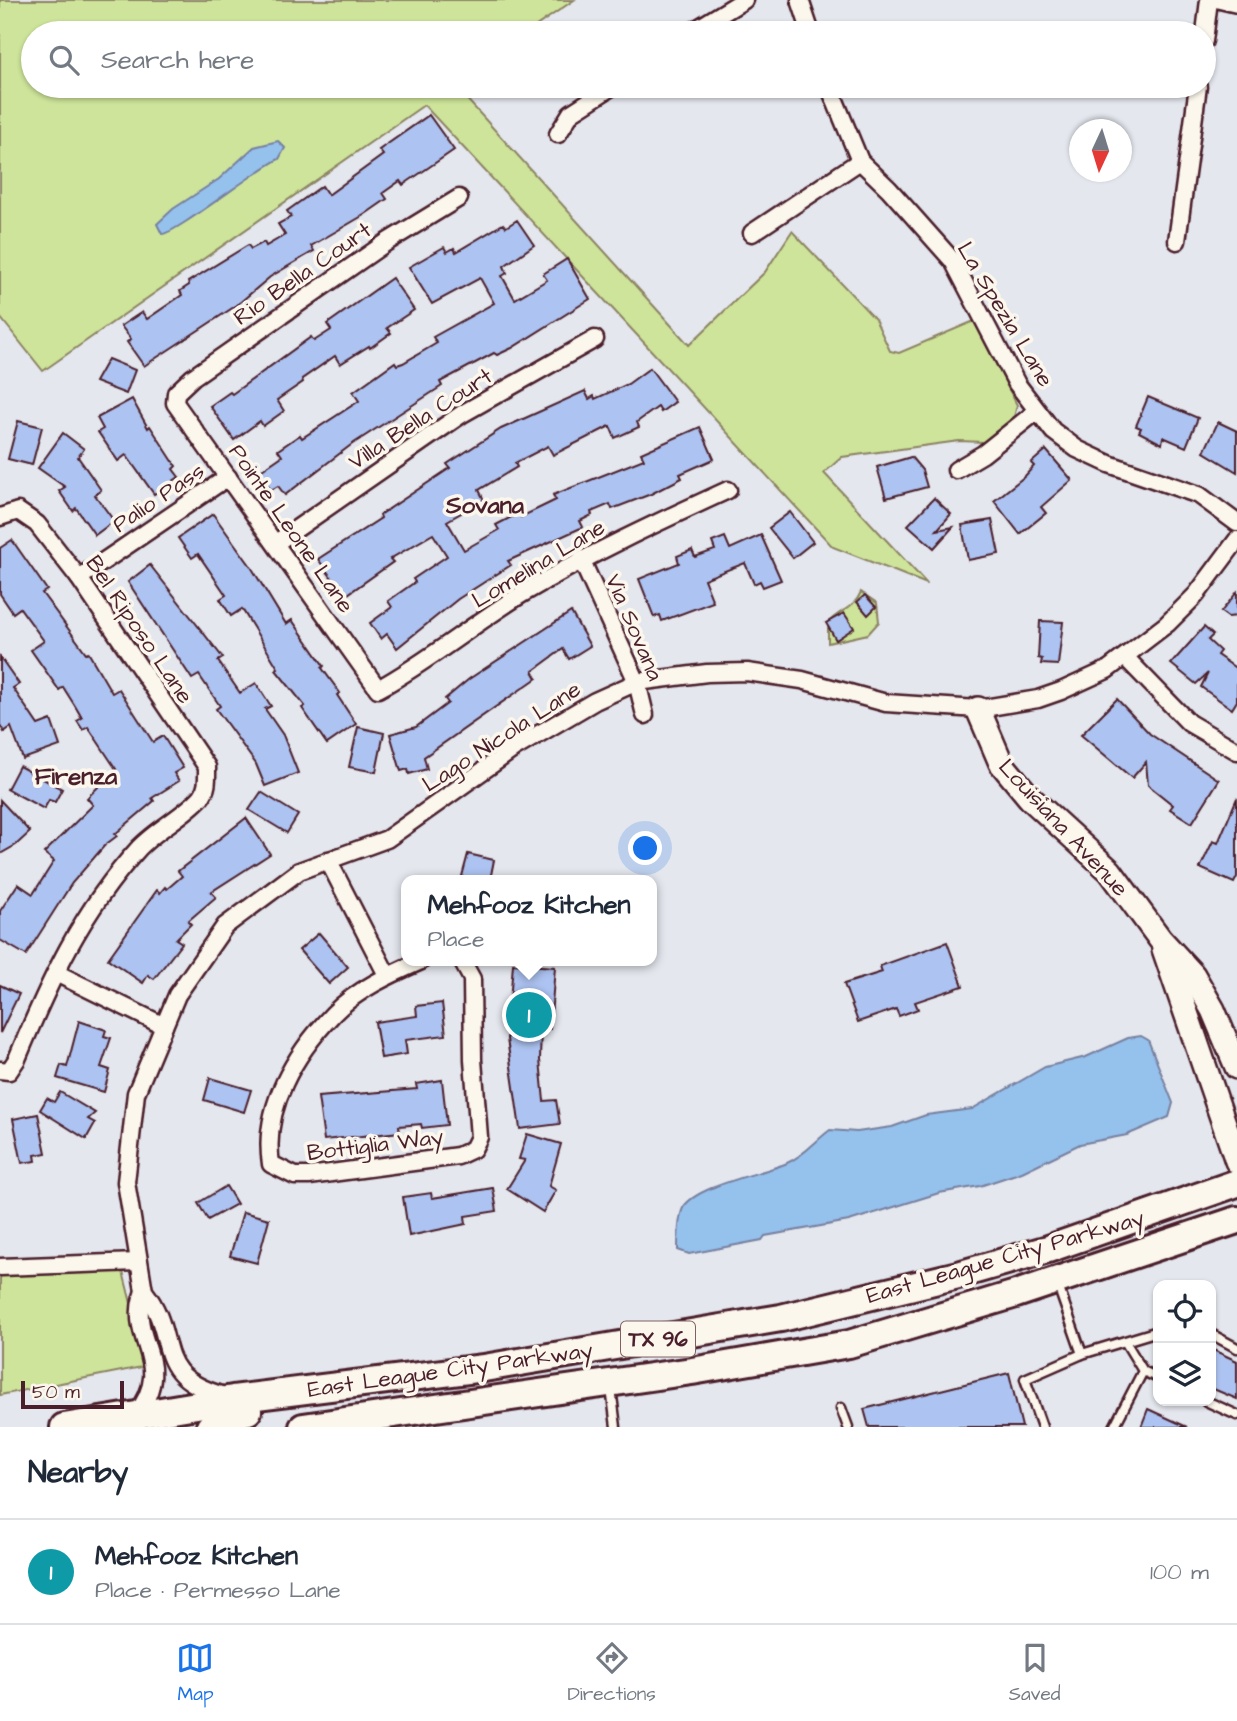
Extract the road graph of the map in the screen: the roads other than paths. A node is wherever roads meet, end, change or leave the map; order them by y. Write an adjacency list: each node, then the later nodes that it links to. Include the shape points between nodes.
1 (744, 0): 6 (street)
2 (800, 0): 7 (street)
3 (1209, 0): 8 (street)
4 (1220, 0): 5 (street)
5 (1237, 4)
6 (710, 21)
7 (807, 21)
8 (1206, 21)
9 (594, 98): 12 (street, via 571,113)
10 (834, 98): 13 (street, La Spezia Lane)
11 (1196, 98): 16 (street)
12 (558, 134)
13 (860, 161): 15 (street); 19 (street, La Spezia Lane, via 953,261 1017,384)
14 (458, 198): 18 (street, Rio Bella Court, via 387,242)
15 (752, 233)
16 (1177, 242)
17 (595, 339): 26 (street, Villa Bella Court, via 462,414)
18 (176, 393): 21 (street, Pointe Leone Lane, via 176,403)
19 (1037, 411): 20 (street, via 984,454); 24 (street, La Spezia Lane, via 1077,449 1199,495)
20 (956, 470)
21 (228, 477): 26 (street, Pointe Leone Lane); 28 (street, Palio Pass)
22 (728, 489): 27 (street, Lomelina Lane)
23 (0, 517): 28 (street, Bel Riposo Lane, via 18,511 37,524)
24 (1237, 523)
25 (1237, 540): 29 (street, Lago Nicola Lane, via 1196,595)
26 (276, 543): 31 (street, Pointe Leone Lane)
27 (581, 559): 30 (street, Via Sovana); 31 (street, Lomelina Lane)
28 (79, 578): 39 (street, Bel Riposo Lane, via 207,767 207,784 201,797 148,839 106,884)
29 (1125, 657): 32 (street, Lago Nicola Lane, via 1061,691); 34 (street, via 1189,723)
30 (637, 682): 32 (street, Lago Nicola Lane, via 747,672 802,680 886,703); 33 (street, Via Sovana); 35 (street, Lago Nicola Lane, via 516,748 387,839)
31 (378, 689)
32 (978, 709): 36 (street, Louisiana Avenue, via 1001,763 1030,797 1110,871)
33 (645, 715)
34 (1237, 751)
35 (328, 860): 40 (street); 41 (street, Lago Nicola Lane, via 299,871 225,926 177,995)
36 (1160, 939): 42 (street, Louisiana Avenue, via 1193,975); 44 (street, Louisiana Avenue)
37 (409, 966): 40 (street)
38 (465, 966): 40 (street, Bottiglia Way, via 472,979 479,1137 473,1149 458,1156 309,1177 295,1176 271,1164 267,1141 271,1113 297,1059 334,1012)
39 (56, 973): 41 (street); 43 (street)
40 (387, 975)
41 (164, 1026): 47 (street, Lago Nicola Lane, via 136,1093 126,1182)
42 (1237, 1067)
43 (4, 1071)
44 (1237, 1161)
45 (1237, 1183): 59 (main road, East League City Parkway / TX 96, via 1035,1252 781,1318 484,1368)
46 (1237, 1220): 49 (main road, East League City Parkway / TX 96)
47 (138, 1262): 48 (street); 50 (street, Lago Nicola Lane)
48 (0, 1267)
49 (1056, 1281): 55 (lane); 58 (main road, East League City Parkway / TX 96, via 849,1344)
50 (144, 1291): 60 (street, Lago Nicola Lane, via 155,1304 177,1370 201,1389); 64 (street, Lago Nicola Lane, via 138,1307 154,1375 152,1391)
51 (1153, 1333): 53 (lane)
52 (1216, 1338): 54 (lane)
53 (1126, 1343): 55 (lane); 56 (lane)
54 (1237, 1348)
55 (1082, 1354): 70 (lane, via 1025,1379)
56 (1143, 1371): 57 (lane); 71 (lane)
57 (1153, 1376)
58 (610, 1383): 67 (main road, East League City Parkway / TX 96); 68 (lane)
59 (272, 1394): 60 (main road, East League City Parkway / TX 96); 66 (main road, via 259,1407 219,1418)
60 (233, 1399): 64 (main road, East League City Parkway / TX 96)
61 (1216, 1406): 63 (lane)
62 (841, 1408): 69 (lane)
63 (1237, 1415)
64 (135, 1416): 65 (main road, East League City Parkway / TX 96)
65 (64, 1427)
66 (209, 1427)
67 (303, 1427)
68 (616, 1427)
69 (848, 1427)
70 (1042, 1427)
71 (1114, 1427)

